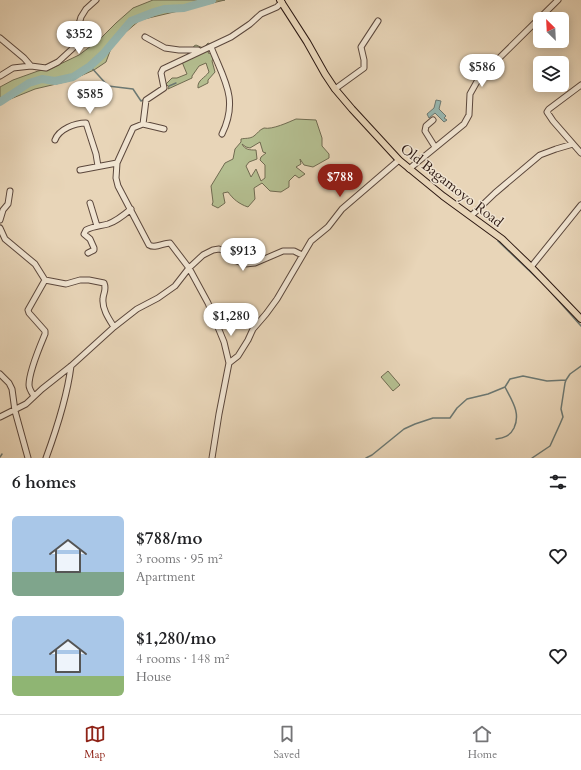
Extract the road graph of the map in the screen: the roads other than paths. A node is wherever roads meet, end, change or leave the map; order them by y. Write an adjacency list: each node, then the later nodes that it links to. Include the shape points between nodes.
1 (96, 0): 9 (street, via 81,17 81,36 77,44 58,62 46,68)
2 (281, 1): 7 (street, via 277,7); 12 (main road, Old Bagamoyo Road)
3 (557, 1): 19 (street, via 479,78 470,94 467,120)
4 (378, 21): 12 (street, via 361,47 364,68)
5 (145, 37): 8 (street, via 165,48)
6 (0, 38): 9 (street)
7 (211, 47): 8 (street); 16 (street, via 230,92 228,118)
8 (201, 50): 14 (street, via 162,71 164,88 146,100)
9 (31, 66): 10 (street, via 13,68)
10 (0, 76)
11 (581, 85): 18 (street, via 547,112)
12 (335, 89): 21 (main road, Old Bagamoyo Road)
13 (432, 120): 19 (street, via 425,131)
14 (143, 124): 15 (street); 22 (street, via 133,128)
15 (164, 129)
16 (222, 134)
17 (55, 140): 23 (street, via 62,130 86,123)
18 (574, 144): 20 (street); 30 (street, via 540,155)
19 (435, 147): 24 (street)
20 (581, 153)
21 (398, 160): 24 (main road, Old Bagamoyo Road); 35 (street, via 342,209 328,227 311,241)
22 (117, 163): 23 (street); 29 (street, via 118,186)
23 (98, 166): 25 (street)
24 (409, 169): 30 (main road, Old Bagamoyo Road)
25 (80, 170)
26 (10, 191): 31 (street, via 8,204)
27 (90, 203): 32 (street)
28 (581, 205): 36 (street)
29 (131, 209): 32 (street, via 109,224); 37 (street, via 149,245 154,247 170,244)
30 (471, 216): 36 (main road, Old Bagamoyo Road, via 502,239)
31 (0, 220)
32 (97, 226): 34 (street, via 86,230 84,234 90,238 94,248)
33 (0, 228): 38 (street, via 6,240 35,264)
34 (88, 253)
35 (302, 255): 37 (street, via 294,251 283,251 255,263 245,264 219,249 203,255); 41 (street, via 238,356)
36 (531, 267): 39 (main road, Old Bagamoyo Road)
37 (189, 268): 40 (street, via 175,286 137,309); 41 (street, via 208,303 224,342)
38 (45, 280): 40 (street, via 62,284 80,280 104,283 106,289 102,300 103,307); 44 (street, via 28,310 45,331 32,368 29,386)
39 (581, 319)
40 (114, 327): 42 (street)
41 (229, 363): 49 (street)
42 (71, 366): 44 (street); 48 (street, via 60,417)
43 (0, 374): 45 (street, via 10,383)
44 (34, 396): 45 (street)
45 (15, 411): 46 (street); 47 (street)
46 (0, 417)
47 (28, 458)
48 (46, 458)
49 (212, 458)

